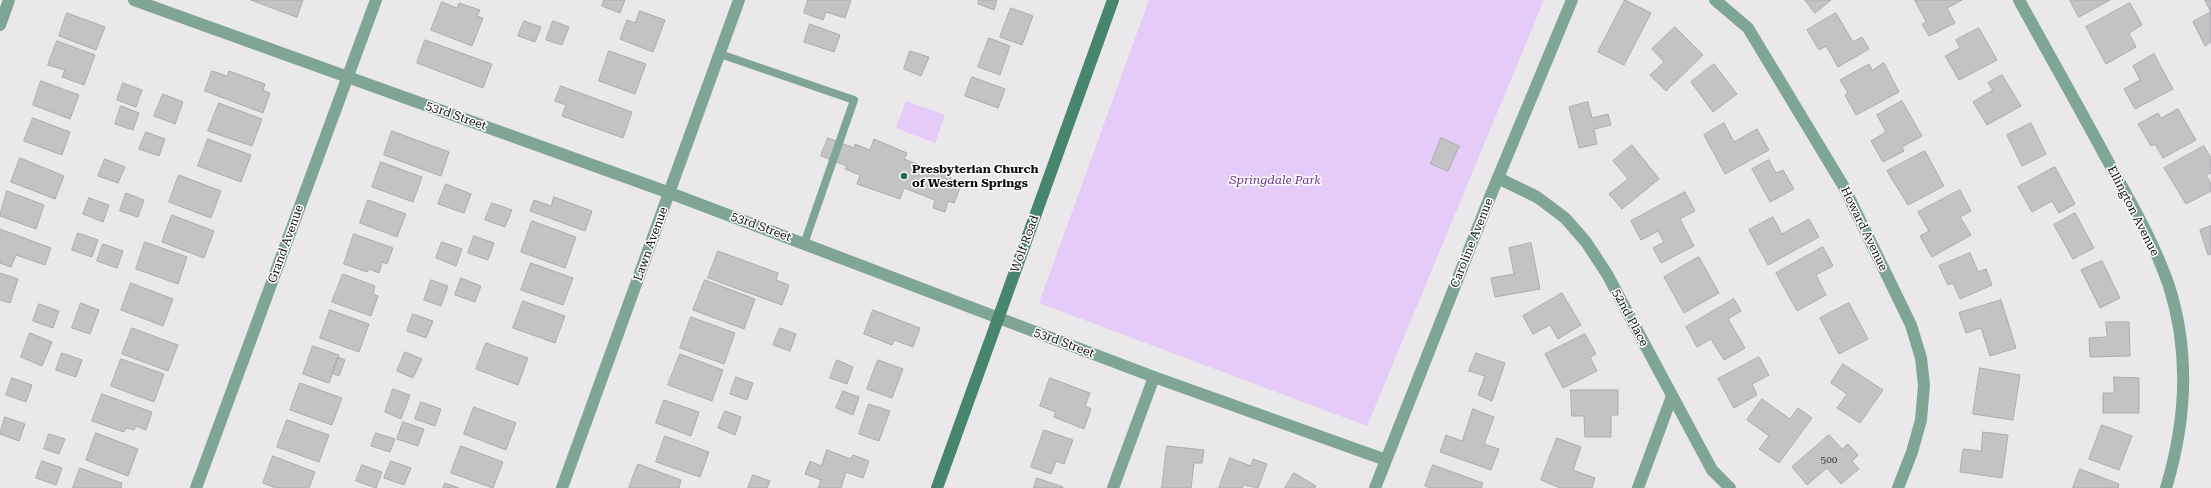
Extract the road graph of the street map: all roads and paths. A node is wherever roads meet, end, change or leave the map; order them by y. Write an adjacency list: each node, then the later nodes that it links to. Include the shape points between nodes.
1 (9, 0): 9 (street)
2 (134, 0): 11 (street, 53rd Street)
3 (376, 0): 11 (street, Grand Avenue)
4 (739, 0): 10 (street, Lawn Avenue)
5 (1113, 0): 15 (main road, Wolf Road)
6 (1572, 0): 12 (street, Caroline Avenue)
7 (1715, 0): 26 (street, Howard Avenue, via 1748,28 1844,186 1911,325 1921,358 1924,385 1921,420)
8 (2020, 0): 27 (street, Ellington Avenue, via 2146,231 2169,286 2184,375 2182,415)
9 (0, 25)
10 (720, 54): 13 (street, Lawn Avenue); 14 (lane, via 854,100)
11 (348, 77): 13 (street, 53rd Street); 19 (street, Grand Avenue)
12 (1498, 178): 17 (street, 52nd Place, via 1537,197 1565,218 1586,242 1607,274); 18 (street, Caroline Avenue)
13 (670, 193): 14 (street, 53rd Street); 20 (street, Lawn Avenue)
14 (804, 244): 15 (street, 53rd Street)
15 (998, 318): 16 (street, 53rd Street); 21 (main road, Wolf Road)
16 (1154, 377): 18 (street, 53rd Street); 22 (street)
17 (1672, 396): 24 (street); 25 (street, 52nd Place, via 1712,470)
18 (1386, 460): 23 (street, Caroline Avenue)
19 (196, 488)
20 (562, 488)
21 (936, 488)
22 (1114, 488)
23 (1375, 488)
24 (1638, 488)
25 (1730, 488)
26 (1898, 488)
27 (2166, 488)

